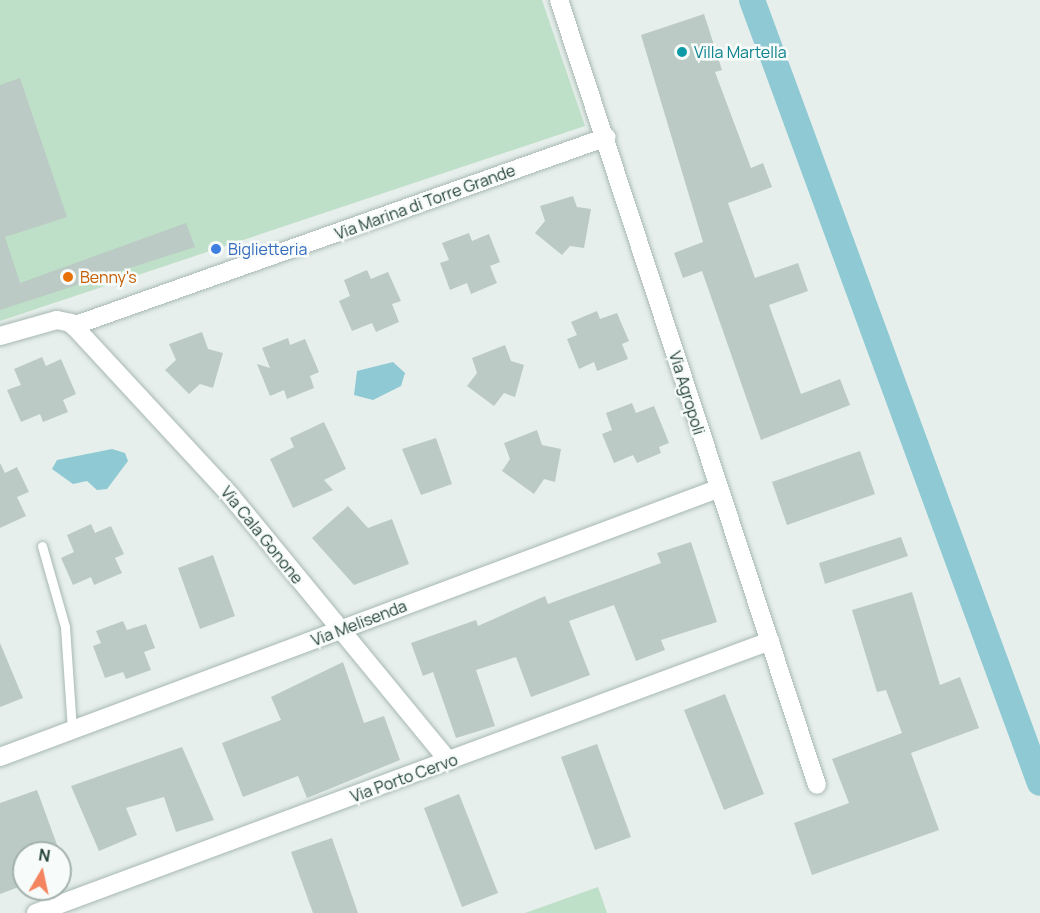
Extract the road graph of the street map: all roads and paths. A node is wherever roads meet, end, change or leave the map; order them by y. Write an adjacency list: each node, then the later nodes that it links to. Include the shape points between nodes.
1 (559, 0): 2 (street, Via Agropoli)
2 (607, 137): 3 (street, Via Marina di Torre Grande); 5 (street, Via Agropoli)
3 (69, 323): 4 (street, Via Marina di Torre Grande); 7 (street, Via Cala Gonone, via 231,496)
4 (0, 336)
5 (717, 489): 7 (street, Via Melisenda); 8 (street, Via Agropoli)
6 (42, 546): 9 (lane, via 65,627)
7 (340, 631): 9 (street, Via Melisenda); 11 (street, Via Cala Gonone)
8 (770, 641): 11 (street, Via Porto Cervo); 12 (street, Via Agropoli)
9 (72, 729): 10 (street, Via Melisenda)
10 (0, 757)
11 (449, 761): 13 (street, Via Porto Cervo)
12 (817, 785)
13 (36, 913)

